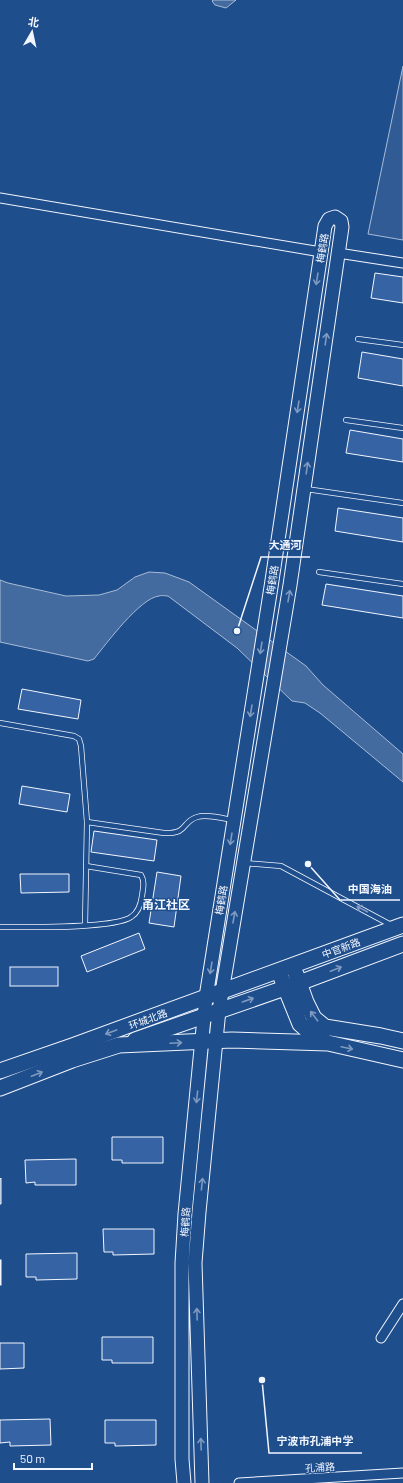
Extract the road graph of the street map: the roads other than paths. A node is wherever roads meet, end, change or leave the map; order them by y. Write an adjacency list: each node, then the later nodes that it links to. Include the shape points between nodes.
1 (0, 198): 2 (street)
2 (321, 252): 3 (street, 梅鹤路, via 326,222 335,218 341,221 342,227); 14 (street, 梅鹤路, one-way to 14)
3 (338, 253): 4 (street); 9 (street, 梅鹤路, one-way to 3)
4 (403, 263)
5 (358, 339): 6 (lane)
6 (403, 345)
7 (346, 420): 8 (lane)
8 (403, 428)
9 (304, 489): 10 (lane); 16 (street, 梅鹤路, one-way to 9)
10 (403, 503)
11 (319, 572): 12 (lane)
12 (403, 584)
13 (0, 723): 15 (lane, via 79,739)
14 (234, 820): 15 (lane, via 197,817 182,830 174,833); 25 (street, 梅鹤路, one-way to 25)
15 (87, 822): 17 (lane)
16 (244, 863): 20 (lane, one-way to 16, via 281,866); 24 (street, 梅鹤路, one-way to 16)
17 (86, 866): 18 (lane); 18 (lane, via 141,875 144,881 137,910 131,918 113,923)
18 (85, 925): 19 (lane)
19 (0, 927)
20 (400, 927): 22 (main road, 中官新路)
21 (403, 944): 23 (main road, 中官新路, one-way to 21)
22 (286, 968): 23 (main road, 环城北路); 24 (main road, 环城北路)
23 (292, 985): 26 (main road, 环城北路, one-way to 23); 29 (main road, 环城北路, one-way to 23, via 325,1027 314,1018 306,1002); 30 (main road, 环城北路, via 300,1024)
24 (222, 992): 25 (main road, 环城北路); 26 (street, 梅鹤路)
25 (206, 997): 27 (street, 梅鹤路); 33 (main road, 环城北路, one-way to 33)
26 (219, 1010): 27 (main road, 环城北路); 28 (street, 梅鹤路)
27 (205, 1015): 28 (street, 梅鹤路); 31 (main road, 环城北路)
28 (210, 1041): 30 (main road, 环城北路); 31 (main road, 环城北路, one-way to 28); 38 (street, 梅鹤路, one-way to 38, via 185,1214 182,1263); 39 (street, 梅鹤路, one-way to 28, via 195,1263)
29 (403, 1042)
30 (328, 1043): 32 (main road, 环城北路, one-way to 32)
31 (119, 1045): 34 (main road, 环城北路, one-way to 31)
32 (403, 1060)
33 (0, 1071)
34 (0, 1088)
35 (403, 1304): 36 (street)
36 (381, 1338)
37 (403, 1473): 40 (street, 孔浦路)
38 (184, 1483)
39 (202, 1483)
40 (239, 1483)

